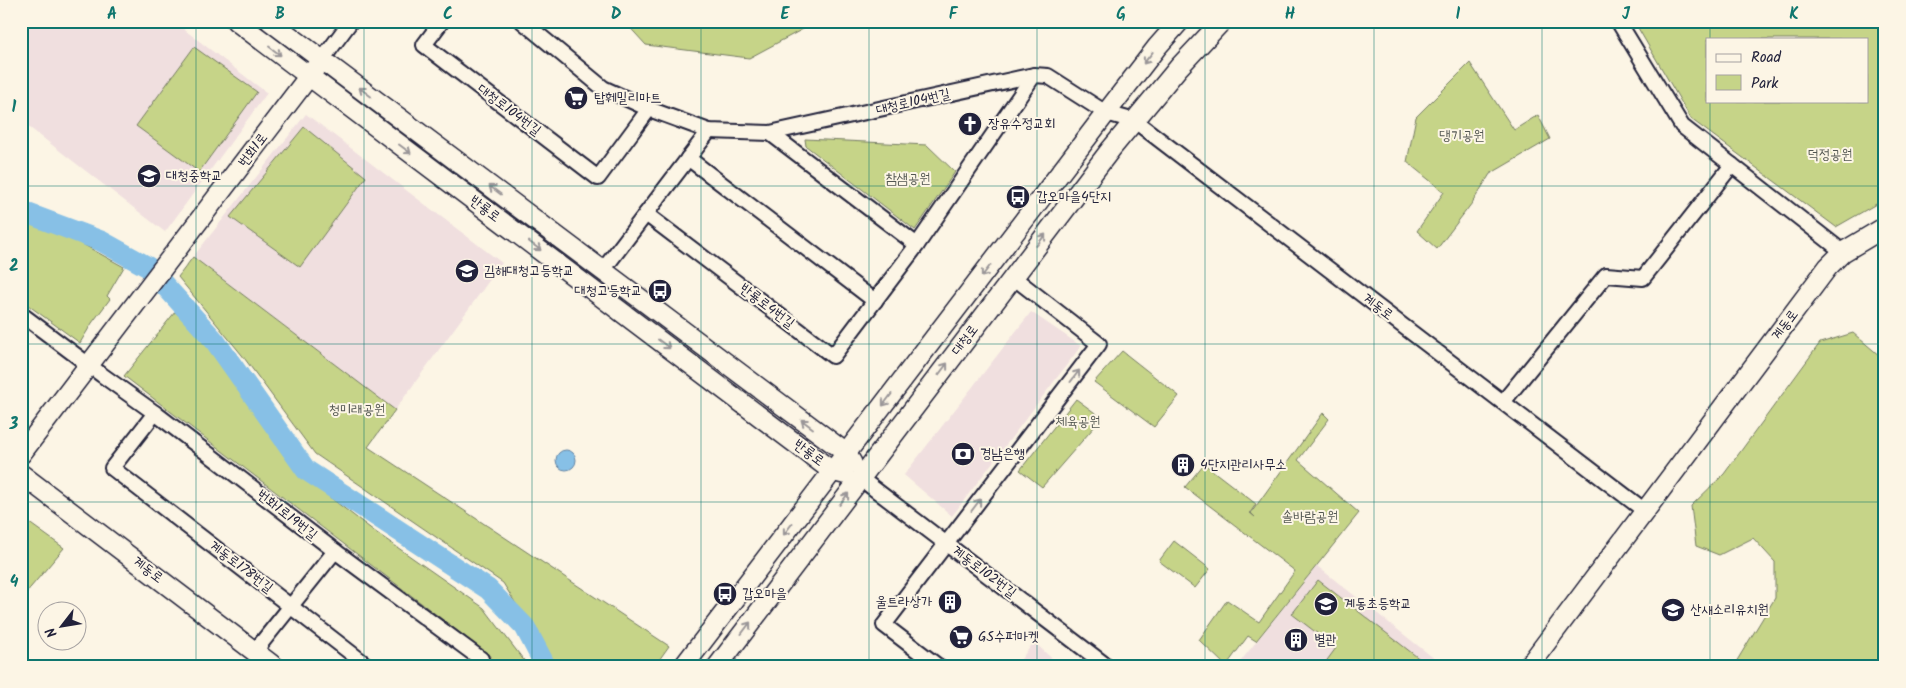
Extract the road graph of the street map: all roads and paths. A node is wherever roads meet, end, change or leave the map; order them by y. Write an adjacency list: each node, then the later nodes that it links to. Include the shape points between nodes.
1 (236, 21): 11 (street, 반룡로, one-way to 11)
2 (270, 21): 9 (street, 반룡로)
3 (351, 21): 9 (street)
4 (442, 21): 12 (street, 대청로104번길, via 424,45 598,178)
5 (522, 21): 12 (street, 대청로104번길, via 603,88)
6 (1180, 21): 13 (street, 대청로, one-way to 13)
7 (1222, 21): 14 (street, 대청로)
8 (1618, 21): 18 (street, via 1682,126)
9 (322, 60): 11 (street, 번화1로); 23 (street, 반룡로, one-way to 9)
10 (1034, 75): 13 (street, 대청로104번길, via 1048,76); 16 (street, 대청로104번길); 21 (street, 반룡로4번길)
11 (309, 76): 27 (street, 번화1로); 32 (street, 반룡로, one-way to 32)
12 (649, 109): 15 (street, 대청로104번길)
13 (1106, 114): 14 (street, 계동로); 30 (street, 대청로, one-way to 30)
14 (1135, 121): 24 (street, 대청로, one-way to 14); 28 (street, 계동로)
15 (709, 131): 16 (street, 대청로104번길); 17 (street)
16 (770, 133): 21 (street)
17 (688, 158): 19 (street); 25 (street)
18 (1732, 165): 22 (street); 28 (street, via 1643,278 1606,275)
19 (646, 214): 23 (street); 25 (street, 반룡로4번길, via 833,356)
20 (1885, 227): 22 (street, 계동로)
21 (917, 245): 25 (street, 반룡로4번길)
22 (1844, 252): 35 (street, 계동로, via 1828,267)
23 (603, 270): 30 (street, 반룡로, one-way to 23)
24 (1012, 277): 34 (street, 대청로, one-way to 24); 36 (street, one-way to 24, via 1099,344)
25 (875, 301)
26 (22, 316): 27 (street, 번화1로19번길)
27 (88, 364): 29 (street, 번화1로19번길); 31 (street)
28 (1503, 402): 35 (street, 계동로)
29 (155, 413): 37 (street, 번화1로19번길); 38 (street, 계동로178번길, via 112,468)
30 (846, 453): 32 (street, 대청로); 34 (street, 반룡로)
31 (21, 454)
32 (832, 471): 34 (street, 반룡로); 43 (street, 대청로, one-way to 43)
33 (21, 474): 39 (street, 계동로)
34 (860, 478): 36 (street, 계동로102번길); 44 (street, 대청로, one-way to 34)
35 (1645, 511): 47 (street, 계동로)
36 (946, 544): 45 (street, via 884,625); 46 (street, 계동로102번길)
37 (335, 551): 38 (street); 42 (street, 번화1로19번길, via 481,659)
38 (291, 605): 39 (street); 41 (street, 계동로178번길)
39 (255, 651): 40 (street, 계동로)
40 (275, 667)
41 (369, 667)
42 (483, 667)
43 (683, 667)
44 (716, 667)
45 (939, 667)
46 (1108, 667)
47 (1528, 667)

